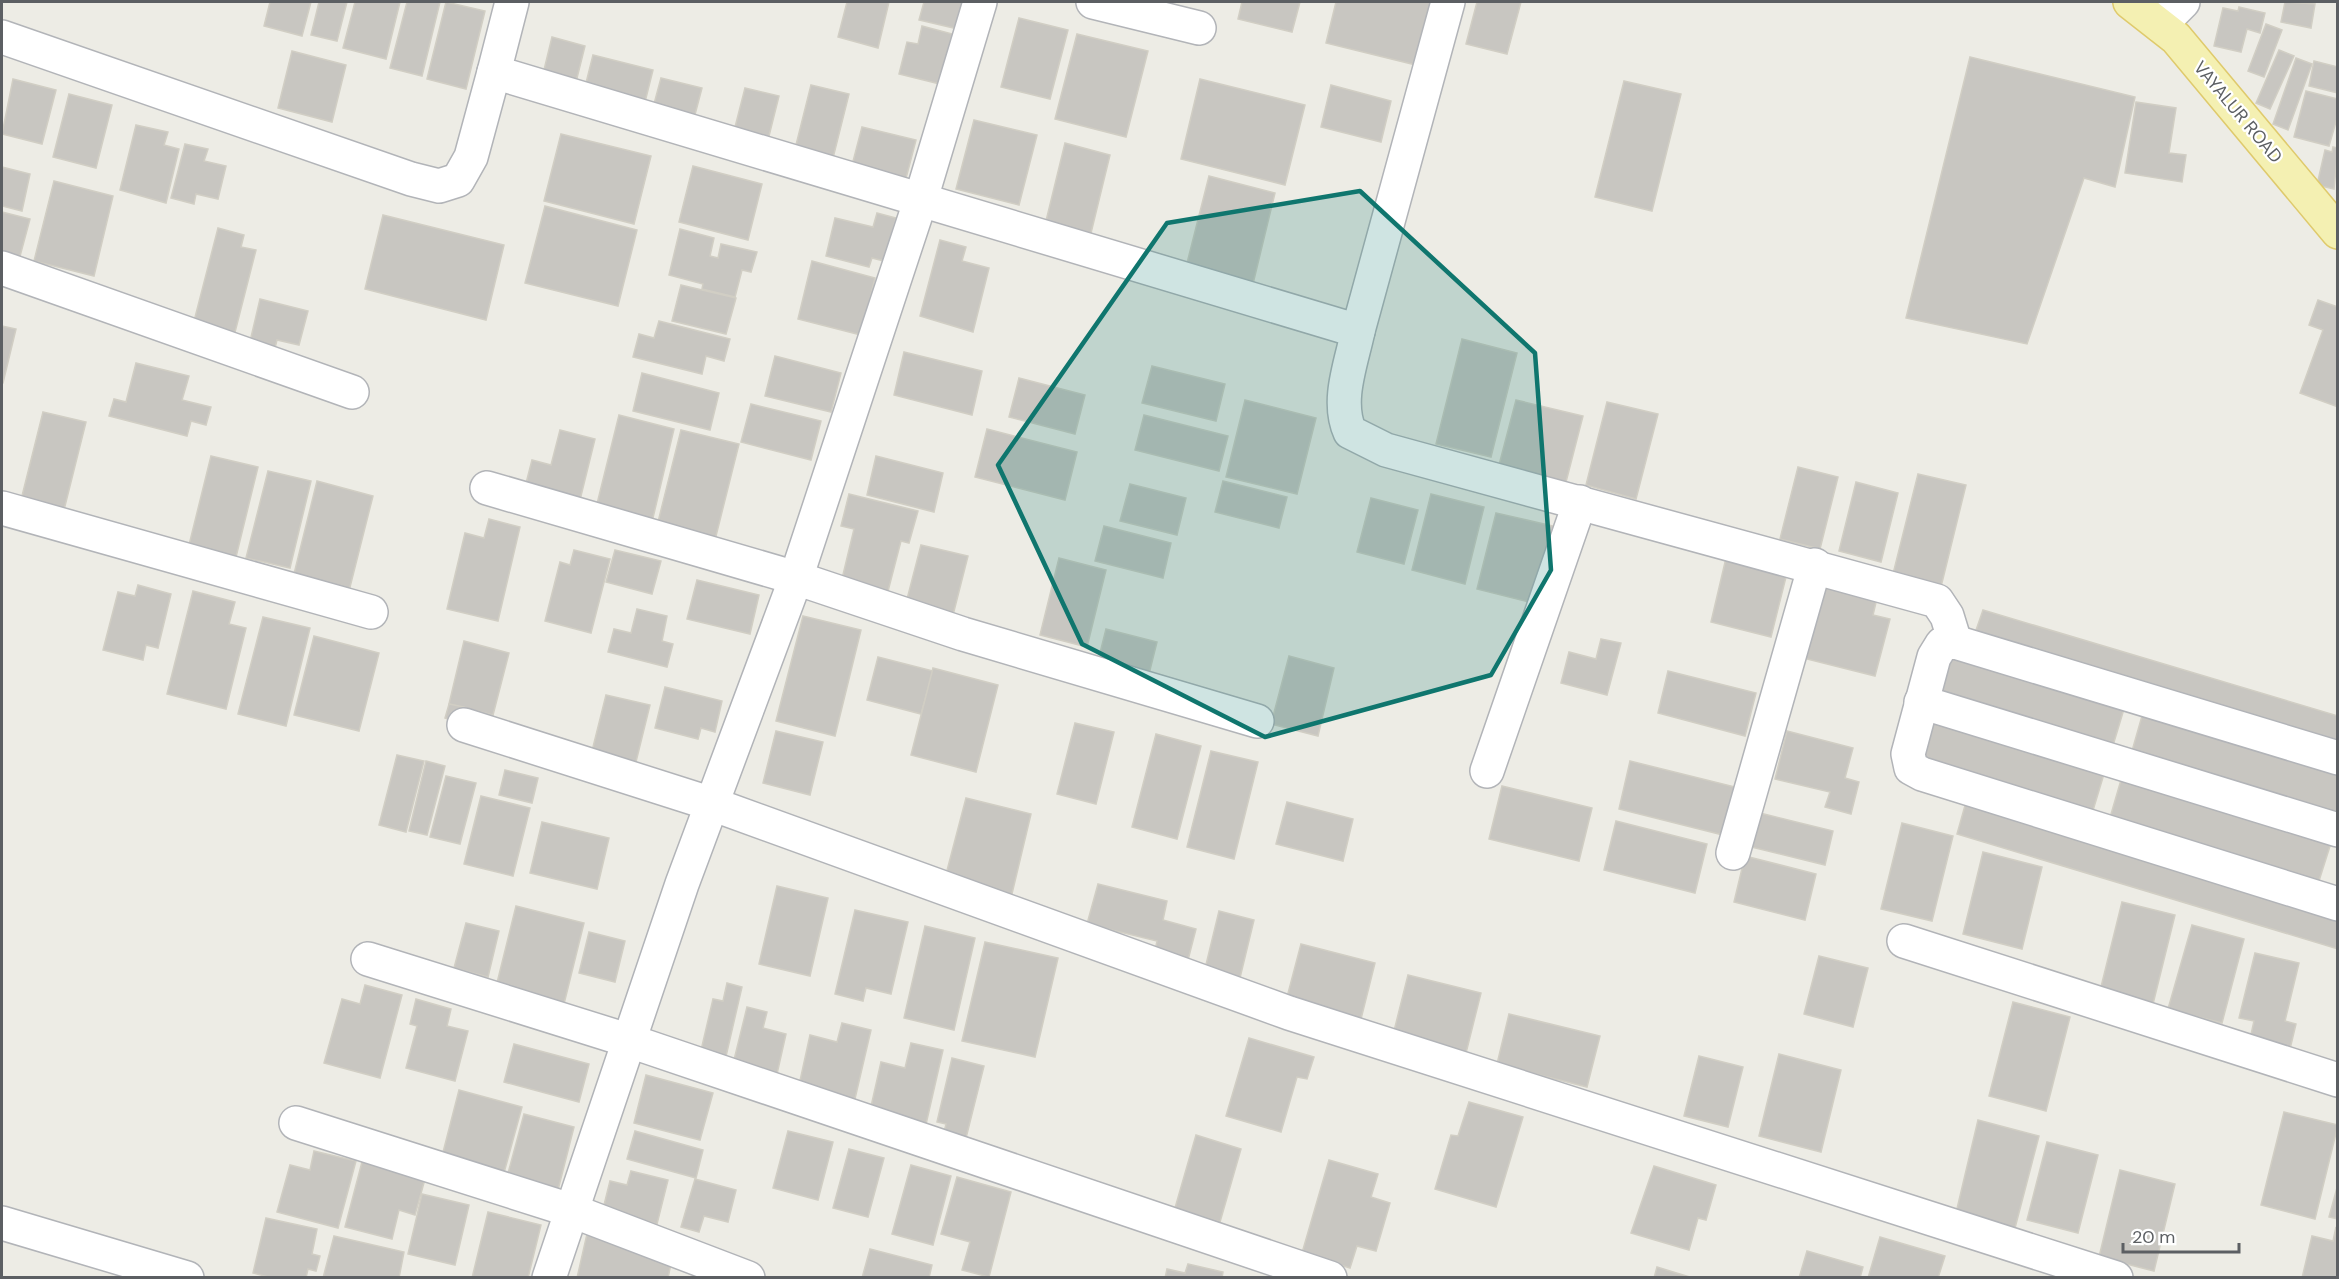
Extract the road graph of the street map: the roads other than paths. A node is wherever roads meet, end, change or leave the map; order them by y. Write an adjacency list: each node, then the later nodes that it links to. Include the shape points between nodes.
1 (512, 2): 10 (street)
2 (980, 2): 11 (street)
3 (1094, 2): 8 (street)
4 (1448, 2): 14 (street)
5 (2130, 2): 7 (main road, VAYALUR ROAD)
6 (2183, 2): 7 (street)
7 (2160, 25): 12 (main road, VAYALUR ROAD, via 2176,38)
8 (1199, 28)
9 (2, 37): 10 (street, via 439,186 459,180)
10 (502, 74): 11 (street)
11 (920, 202): 14 (street); 20 (street)
12 (2337, 232)
13 (2, 268): 15 (street)
14 (1358, 331): 17 (street, via 1344,397 1343,417 1350,432 1386,450)
15 (352, 392)
16 (487, 488): 20 (street)
17 (1581, 502): 19 (street); 27 (street)
18 (2, 508): 21 (street)
19 (1815, 565): 22 (street, via 1937,601 1947,616); 30 (street)
20 (796, 578): 24 (street, via 963,634); 28 (street)
21 (371, 612)
22 (1955, 642): 23 (street, via 1942,644 1934,657); 26 (street)
23 (1921, 702): 29 (street); 31 (street, via 1908,754 1911,768 1922,774)
24 (1257, 721)
25 (464, 725): 28 (street)
26 (2337, 758)
27 (1487, 771)
28 (712, 804): 34 (street); 43 (street, via 1288,1013)
29 (2337, 830)
30 (1733, 853)
31 (2337, 904)
32 (1904, 940): 35 (street)
33 (368, 959): 34 (street)
34 (627, 1040): 37 (street); 42 (street)
35 (2337, 1080)
36 (297, 1124): 37 (street)
37 (570, 1210): 40 (street); 41 (street)
38 (2, 1223): 39 (street)
39 (187, 1278)
40 (549, 1278)
41 (748, 1278)
42 (1330, 1278)
43 (2116, 1278)

